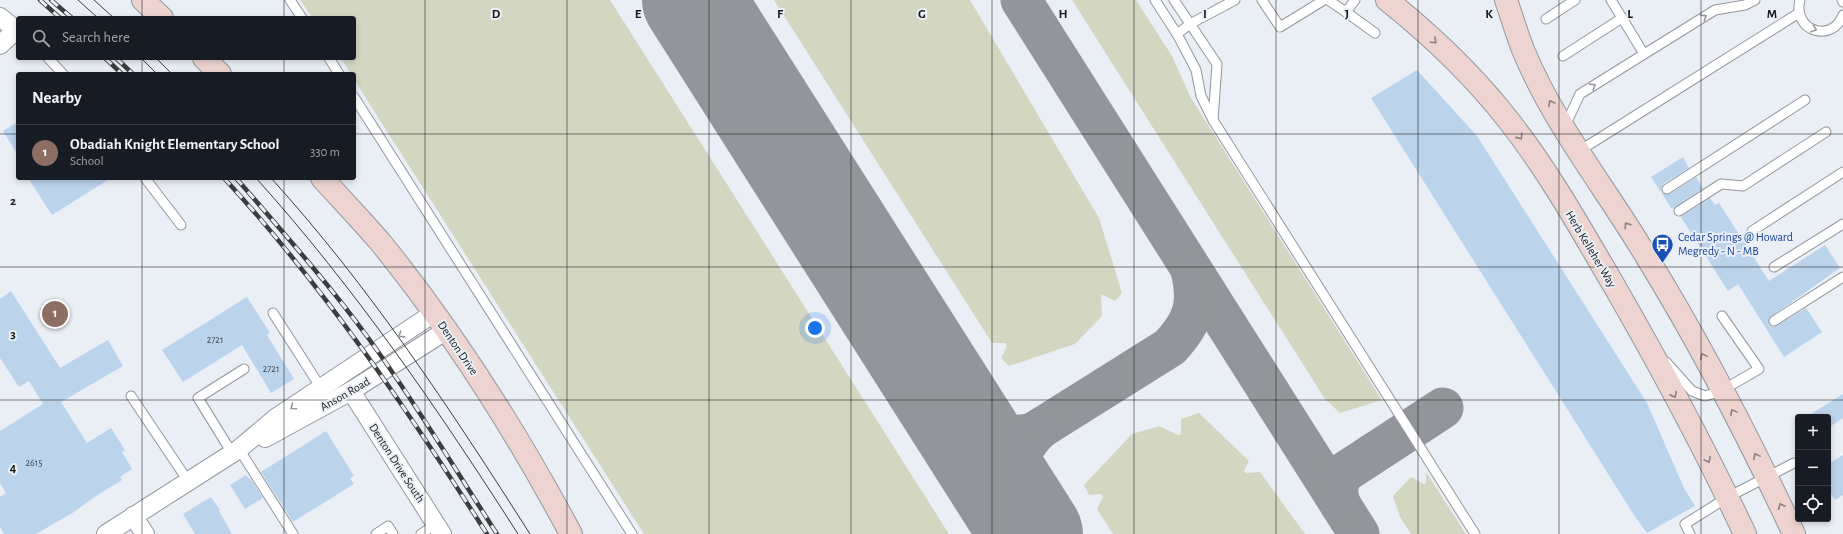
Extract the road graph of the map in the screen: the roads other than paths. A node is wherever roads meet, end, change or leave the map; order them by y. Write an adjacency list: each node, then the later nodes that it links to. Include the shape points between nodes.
1 (143, 0): 19 (main road)
2 (290, 0): 20 (lane)
3 (1155, 0): 28 (lane)
4 (1174, 0): 24 (lane)
5 (1235, 0): 24 (lane)
6 (1262, 0): 7 (lane, via 1280,27)
7 (1324, 0)
8 (1328, 0): 16 (lane)
9 (1355, 0): 16 (lane)
10 (1387, 0): 59 (main road, Herb Kelleher Way, one-way to 59, via 1464,68 1510,122 1582,231)
11 (1506, 0): 41 (main road, one-way to 11, via 1524,52)
12 (1575, 0): 23 (lane)
13 (1611, 0): 22 (lane)
14 (1755, 0): 30 (lane, one-way to 14, via 1715,10 1745,5)
15 (1800, 0): 17 (lane)
16 (1346, 12): 27 (lane)
17 (1799, 13): 18 (lane, one-way to 18, via 1807,26 1822,31 1836,26); 43 (lane)
18 (1843, 15)
19 (160, 16)
20 (301, 16)
21 (0, 17): 25 (street)
22 (1622, 18): 30 (lane); 31 (lane)
23 (1546, 19)
24 (1190, 24): 28 (lane); 40 (lane, via 1217,64)
25 (16, 30)
26 (16, 32): 29 (street)
27 (1375, 33)
28 (1177, 34): 40 (lane, via 1196,70 1201,96)
29 (0, 45)
30 (1644, 54): 41 (lane, one-way to 30, via 1580,94)
31 (1563, 56)
32 (50, 60): 35 (lane)
33 (206, 60): 36 (main road)
34 (330, 60): 37 (lane)
35 (61, 72)
36 (218, 72)
37 (338, 72)
38 (356, 100): 79 (lane)
39 (1805, 100): 47 (lane)
40 (1213, 120): 80 (lane)
41 (1564, 128): 43 (main road)
42 (1826, 132): 48 (lane, via 1743,186 1721,184)
43 (1579, 151): 63 (main road, one-way to 43, via 1648,258)
44 (1843, 172): 51 (lane)
45 (147, 180): 50 (lane)
46 (324, 180): 55 (main road, Denton Drive, via 381,243)
47 (1667, 189)
48 (1679, 211)
49 (1843, 224): 52 (lane)
50 (181, 225)
51 (1752, 231)
52 (1774, 267)
53 (1843, 277): 57 (lane)
54 (273, 313): 61 (lane)
55 (434, 313): 58 (main road, Denton Drive); 61 (street, Anson Road, one-way to 61)
56 (1722, 316): 63 (lane, via 1759,369)
57 (1774, 321)
58 (446, 330): 62 (street, Anson Road); 78 (main road, Denton Drive, via 538,471)
59 (1650, 348): 63 (lane, via 1692,391 1706,396); 69 (main road, Herb Kelleher Way, one-way to 69)
60 (244, 370): 65 (lane, via 198,398)
61 (320, 388): 65 (street, Anson Road, one-way to 65)
62 (351, 391): 65 (street, Anson Road, via 262,440); 71 (street, Denton Drive South)
63 (1721, 391): 67 (main road, one-way to 63)
64 (131, 396): 68 (lane)
65 (236, 451): 68 (street, Anson Road); 74 (lane)
66 (1794, 463): 67 (lane)
67 (1768, 478): 69 (lane); 83 (main road, one-way to 67)
68 (188, 481): 70 (street, Anson Road)
69 (1728, 498): 81 (lane, via 1685,524); 82 (main road, Herb Kelleher Way)
70 (133, 516): 72 (street, Anson Road); 73 (street)
71 (439, 529): 77 (lane)
72 (106, 534)
73 (145, 534)
74 (293, 534)
75 (376, 534): 76 (lane, via 388,526)
76 (393, 534)
77 (421, 534)
78 (571, 534)
79 (632, 534)
80 (1476, 534)
81 (1690, 534)
82 (1745, 534)
83 (1794, 534)

